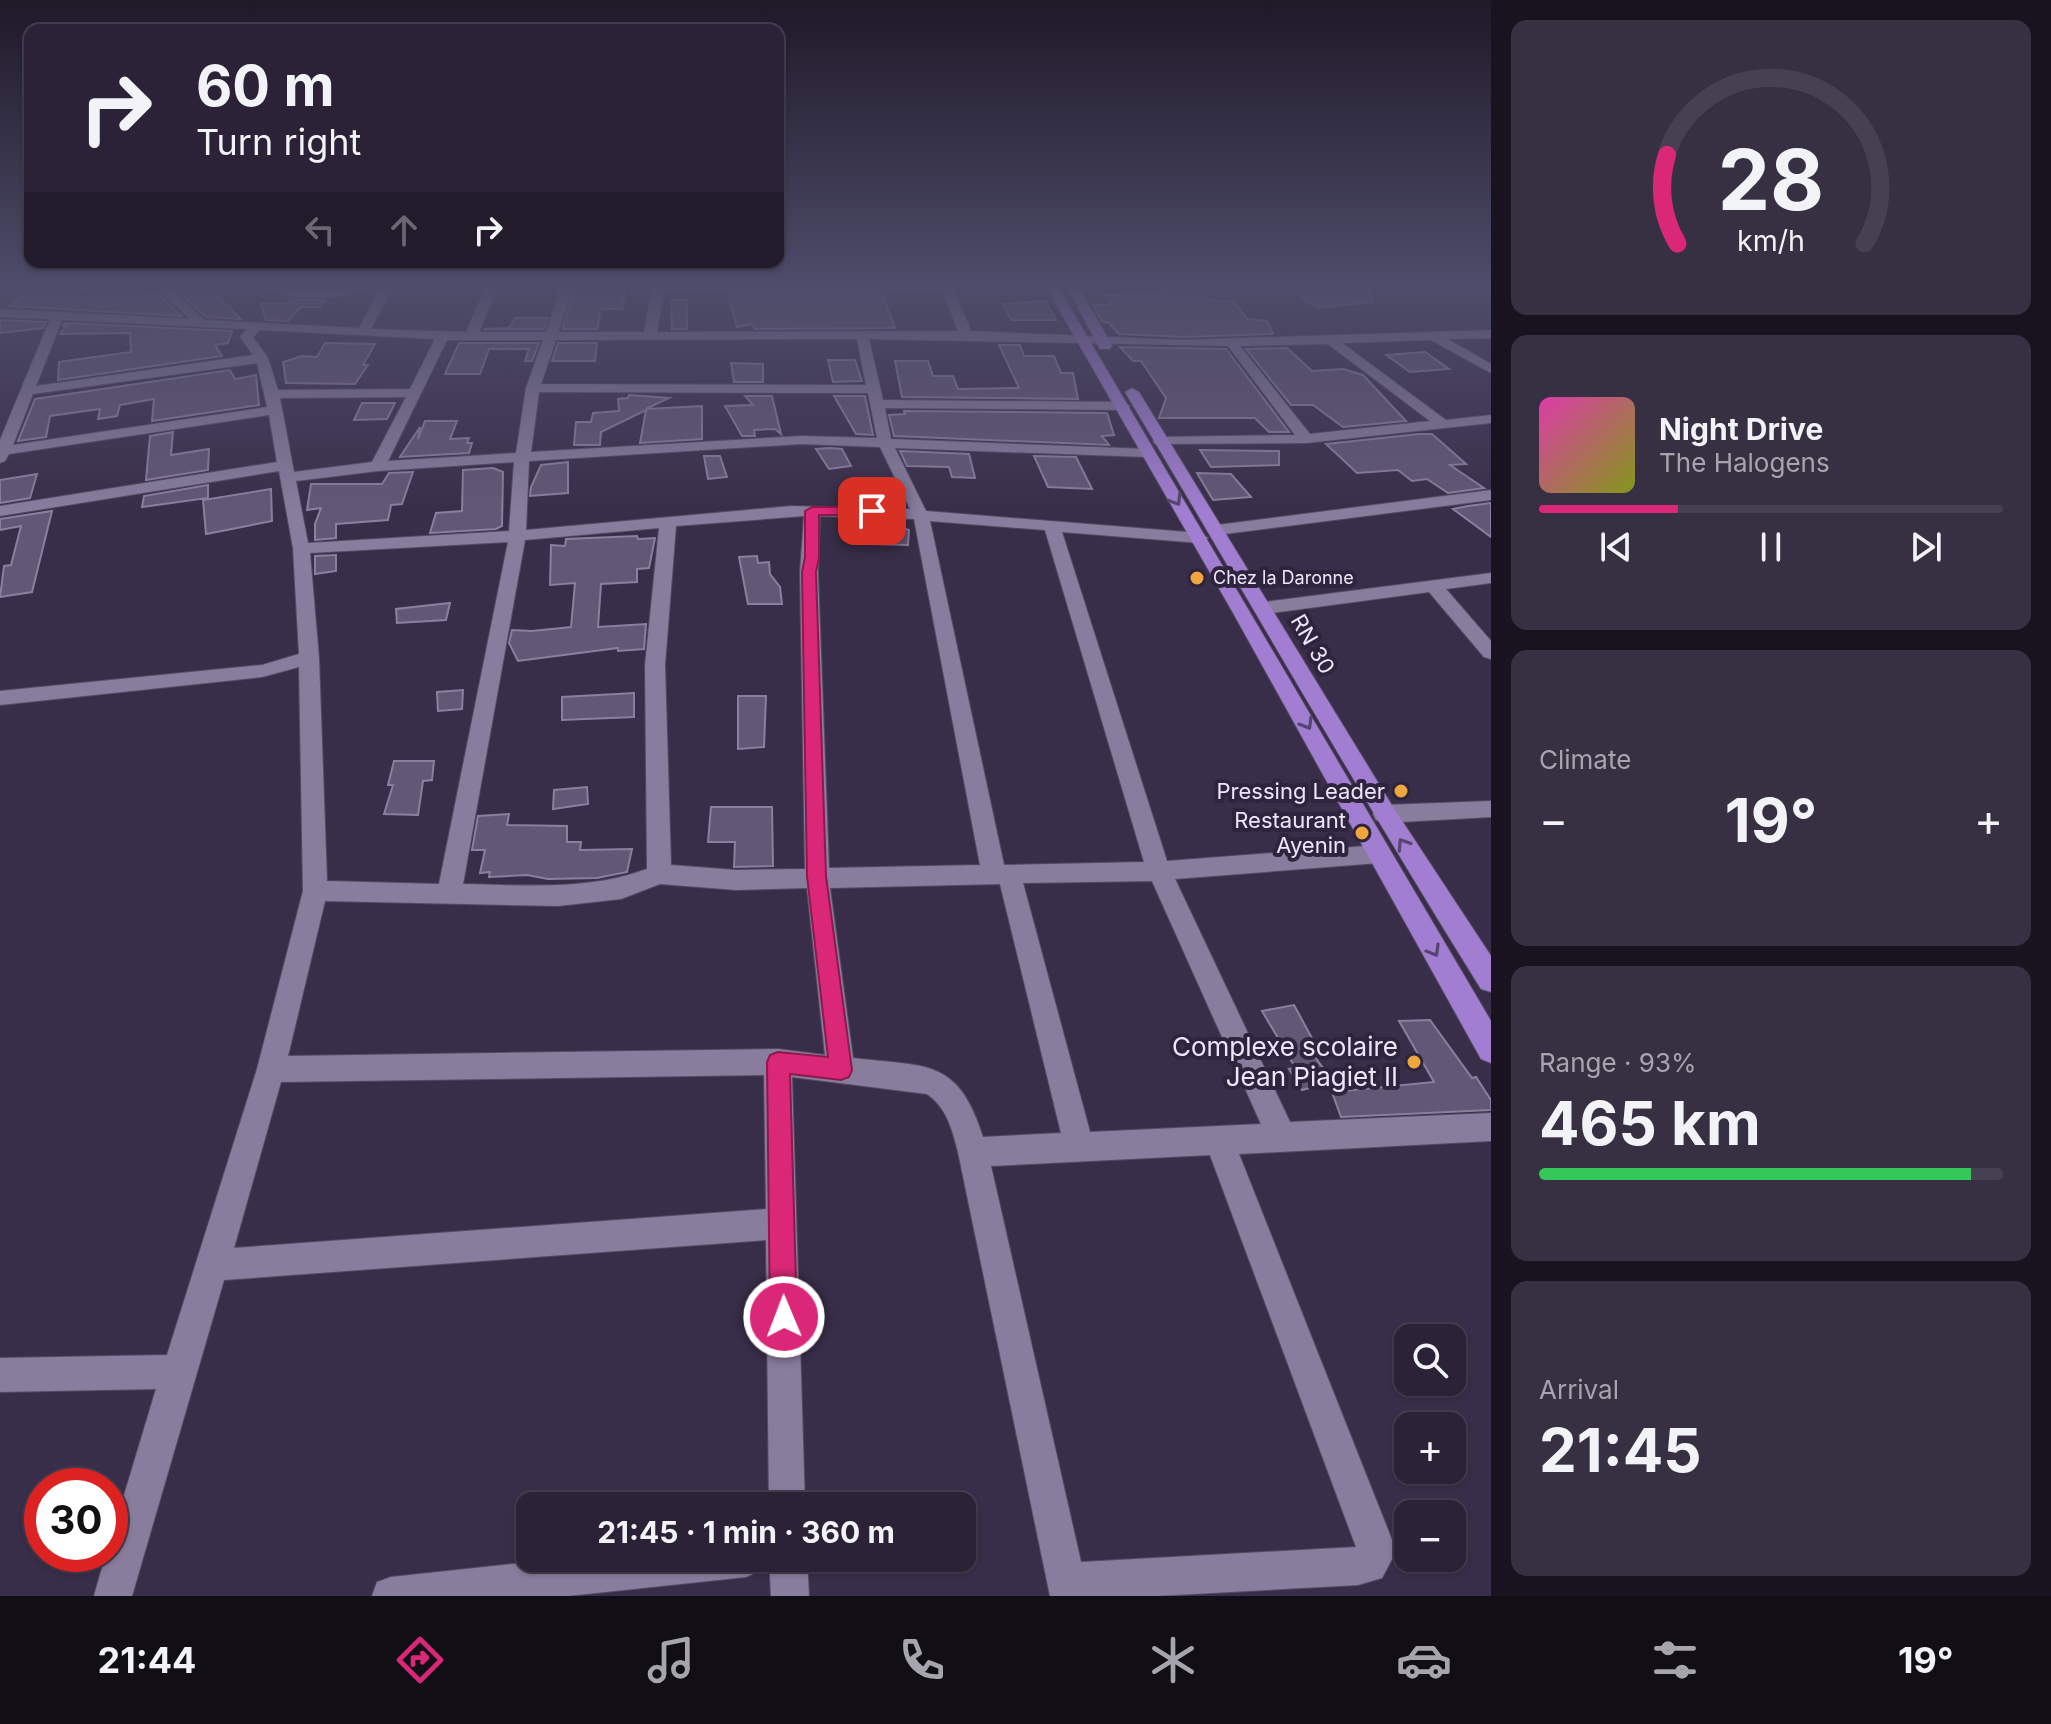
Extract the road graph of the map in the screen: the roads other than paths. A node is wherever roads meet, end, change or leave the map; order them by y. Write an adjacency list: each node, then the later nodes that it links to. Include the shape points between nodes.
1 (38, 361): 12 (street)
2 (168, 361): 12 (street)
3 (262, 361): 15 (street)
4 (431, 361): 13 (street)
5 (543, 361): 11 (street)
6 (868, 361): 14 (street)
7 (1102, 361): 16 (main road, RN 30)
8 (1105, 361): 21 (main road, RN 30)
9 (1246, 361): 19 (street)
10 (1359, 361): 18 (street)
11 (533, 388): 14 (street); 23 (street)
12 (26, 391): 22 (street)
13 (416, 393): 15 (street); 24 (street)
14 (876, 397): 16 (street); 20 (street)
15 (274, 402): 22 (street); 25 (street)
16 (1123, 406): 21 (main road, RN 30)
17 (1491, 419): 18 (street)
18 (1444, 425): 19 (street)
19 (1306, 439): 21 (street)
20 (885, 443): 21 (street); 23 (street, via 785,440); 29 (street)
21 (1154, 447): 32 (main road, RN 30)
22 (1, 453)
23 (522, 460): 24 (street); 33 (street)
24 (378, 466): 25 (street)
25 (287, 471): 27 (street); 34 (street)
26 (1491, 495): 32 (street)
27 (0, 511)
28 (812, 511): 29 (street); 30 (street); 47 (street)
29 (921, 516): 31 (street); 46 (street)
30 (668, 523): 33 (street); 45 (street, via 655,665)
31 (1052, 527): 32 (street); 44 (street)
32 (1208, 534): 37 (main road, RN 30 / RN 30); 43 (main road, RN 30, one-way to 43)
33 (517, 536): 34 (street); 49 (street)
34 (301, 548): 39 (street)
35 (1491, 578): 36 (street)
36 (1433, 585): 37 (street); 38 (street)
37 (1264, 608): 42 (main road, RN 30 / RN 30)
38 (1491, 653)
39 (309, 658): 40 (street, via 262,671); 48 (street)
40 (0, 698)
41 (1491, 809): 42 (street)
42 (1384, 814): 50 (main road, RN 30 / RN 30, one-way to 42)
43 (1379, 854): 44 (street); 51 (main road, RN 30, one-way to 51)
44 (1159, 871): 46 (street); 56 (street)
45 (659, 874): 47 (street, via 736,880); 49 (street, via 621,889 558,896)
46 (1002, 874): 47 (street); 58 (street)
47 (817, 876): 54 (street)
48 (315, 891): 49 (street); 53 (street)
49 (449, 893)
50 (1491, 980)
51 (1491, 1049)
52 (778, 1062): 53 (street); 54 (street); 60 (street)
53 (271, 1069): 61 (street)
54 (841, 1070): 59 (street, via 943,1086 958,1105)
55 (1491, 1127): 56 (street)
56 (1281, 1136): 57 (street)
57 (1219, 1139): 58 (street); 68 (street, via 1375,1545 1374,1557 1369,1565)
58 (1079, 1147): 59 (street)
59 (973, 1152): 68 (street)
60 (782, 1223): 61 (street); 64 (street)
61 (213, 1265): 62 (street)
62 (178, 1372): 63 (street); 69 (street)
63 (0, 1375)
64 (787, 1492)
65 (646, 1572): 67 (street)
66 (789, 1572): 71 (street)
67 (525, 1589): 70 (street)
68 (1067, 1589)
69 (113, 1596)
70 (391, 1596)
71 (790, 1596)

